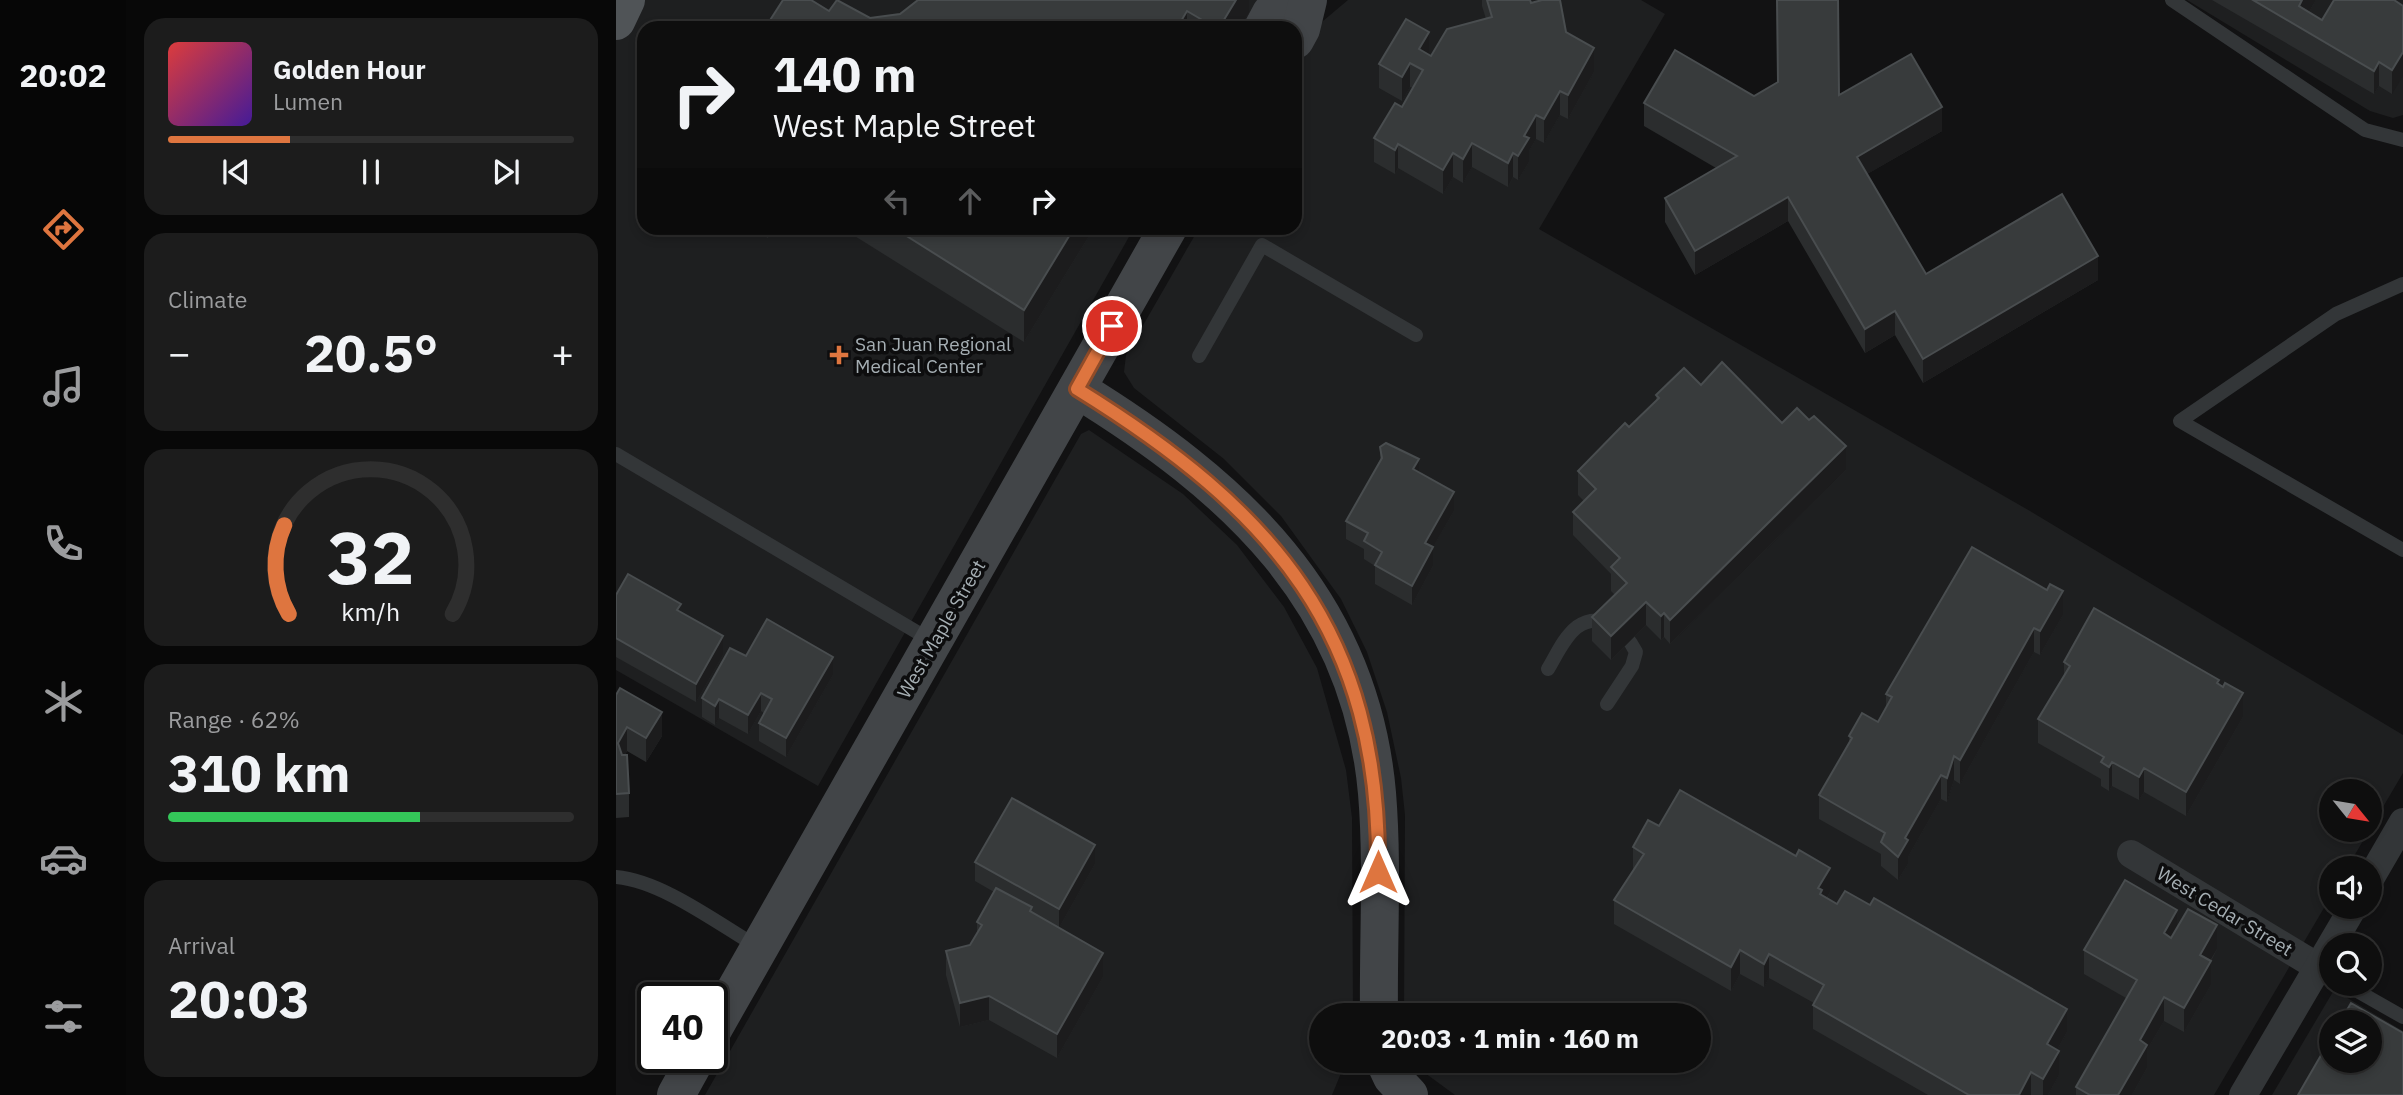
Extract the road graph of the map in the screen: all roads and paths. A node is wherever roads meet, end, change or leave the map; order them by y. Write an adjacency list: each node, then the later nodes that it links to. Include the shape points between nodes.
1 (626, 0): 5 (main road)
2 (1291, 0): 6 (street)
3 (1308, 0): 7 (street)
4 (2172, 0): 8 (lane, via 2365,130)
5 (616, 21)
6 (1267, 21)
7 (1302, 25)
8 (2403, 140)
9 (1164, 235): 13 (street, West Maple Street)
10 (2403, 284): 15 (lane, via 2336,314 2180,421)
11 (1416, 335): 12 (lane, via 1262,245)
12 (1199, 356)
13 (1077, 389): 16 (street, West Maple Street); 28 (street, via 1176,455 1254,523 1299,578 1339,649 1361,710 1377,792)
14 (616, 454): 16 (lane)
15 (2403, 550)
16 (933, 642): 23 (street, West Maple Street)
17 (1548, 669): 18 (lane, via 1577,627 1595,620 1610,624 1636,652)
18 (1607, 704)
19 (2398, 841): 21 (street)
20 (2132, 854): 24 (street, West Cedar Street)
21 (2382, 863)
22 (616, 877): 23 (lane, via 633,878 656,888)
23 (759, 948): 27 (street, West Maple Street)
24 (2319, 968)
25 (2319, 979): 32 (street)
26 (2366, 996): 29 (lane)
27 (728, 1003)
28 (1379, 1003)
29 (2403, 1017)
30 (688, 1073): 31 (street)
31 (676, 1095)
32 (2243, 1095)

